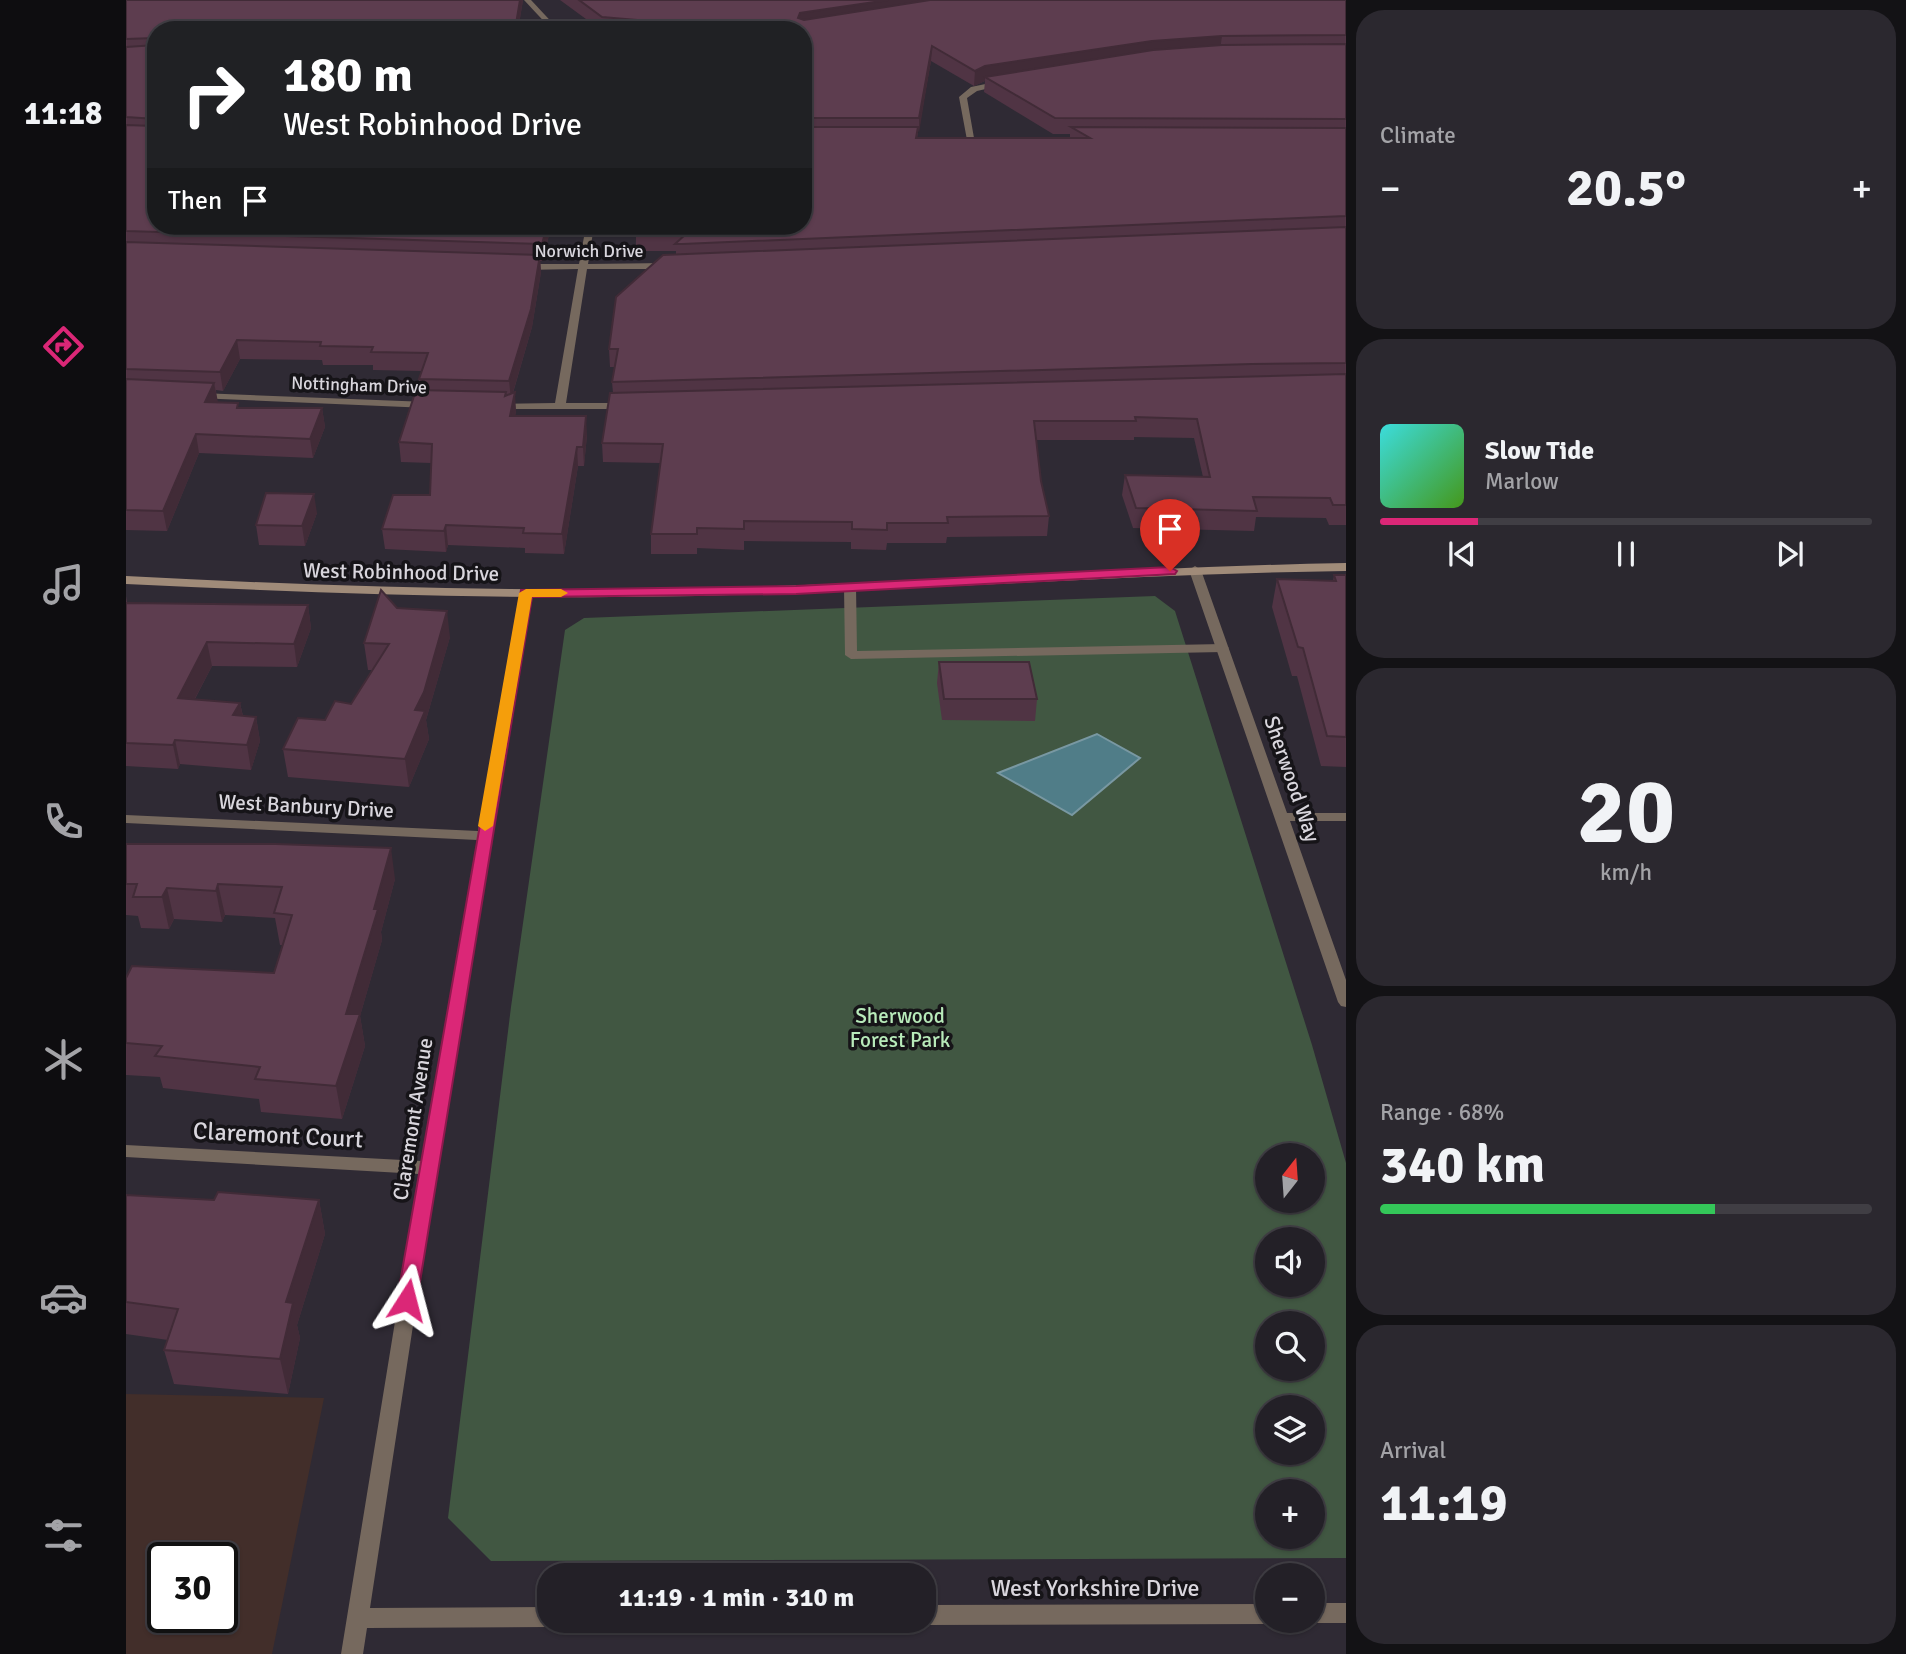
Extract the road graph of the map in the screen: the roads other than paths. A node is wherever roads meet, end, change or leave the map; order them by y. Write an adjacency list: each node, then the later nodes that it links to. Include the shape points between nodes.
1 (527, 0): 2 (street)
2 (547, 21)
3 (1010, 82): 5 (street, via 974,89 963,97)
4 (956, 138): 5 (street)
5 (970, 138): 6 (street)
6 (984, 138)
7 (588, 235): 10 (street)
8 (680, 266): 10 (street, Norwich Drive)
9 (516, 267): 10 (street, Norwich Drive)
10 (582, 267): 15 (street)
11 (194, 396): 12 (street, Nottingham Drive)
12 (442, 405)
13 (484, 406): 15 (street)
14 (641, 406): 15 (street)
15 (560, 407)
16 (1346, 567): 17 (street, West Robinhood Drive)
17 (1195, 570): 19 (street, West Robinhood Drive); 21 (street, Sherwood Way)
18 (126, 580): 20 (street, West Robinhood Drive)
19 (850, 587): 20 (street, West Robinhood Drive); 21 (street, via 851,655)
20 (526, 593): 25 (street, Claremont Avenue)
21 (1223, 648): 22 (street, Sherwood Way)
22 (1283, 817): 23 (street); 26 (street, Sherwood Way)
23 (1346, 817)
24 (126, 819): 25 (street, West Banbury Drive)
25 (484, 835): 28 (street, Claremont Avenue)
26 (1346, 1002)
27 (126, 1151): 28 (street, Claremont Court)
28 (428, 1168): 34 (street, Claremont Avenue)
29 (1346, 1613): 31 (street)
30 (1255, 1614): 32 (street, West Yorkshire Drive)
31 (1325, 1614)
32 (936, 1615)
33 (537, 1617): 34 (street)
34 (358, 1618): 35 (street, Claremont Avenue)
35 (352, 1654)

